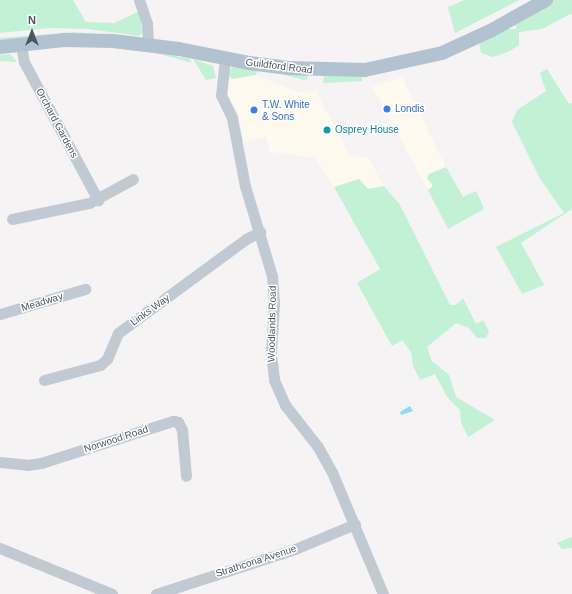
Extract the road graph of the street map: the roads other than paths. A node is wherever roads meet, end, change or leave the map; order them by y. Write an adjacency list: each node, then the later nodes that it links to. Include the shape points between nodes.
1 (139, 0): 4 (street, via 147,23)
2 (546, 0): 6 (main road, Guildford Road, via 465,44 422,59 388,66 312,71)
3 (21, 44): 4 (main road, Guildford Road, via 64,40); 5 (main road, Guildford Road); 8 (street, Orchard Gardens, via 24,62)
4 (148, 45): 6 (main road, Guildford Road)
5 (0, 46)
6 (225, 58): 10 (street, Woodlands Road, via 220,95 232,118 245,186)
7 (133, 179): 8 (street)
8 (98, 200): 9 (street)
9 (12, 219)
10 (260, 232): 13 (street, Links Way, via 246,239 118,333 107,359 100,365); 16 (street, Woodlands Road, via 274,289 272,366 278,392 288,410 325,458)
11 (85, 289): 12 (street, Meadway)
12 (0, 314)
13 (44, 380)
14 (0, 462): 15 (street, Norwood Road, via 27,465 41,463 173,421 178,422 182,430)
15 (186, 476)
16 (355, 524): 19 (street, Strathcona Avenue, via 295,549); 20 (street, Woodlands Road)
17 (0, 548): 18 (street)
18 (112, 594)
19 (156, 594)
20 (383, 594)

